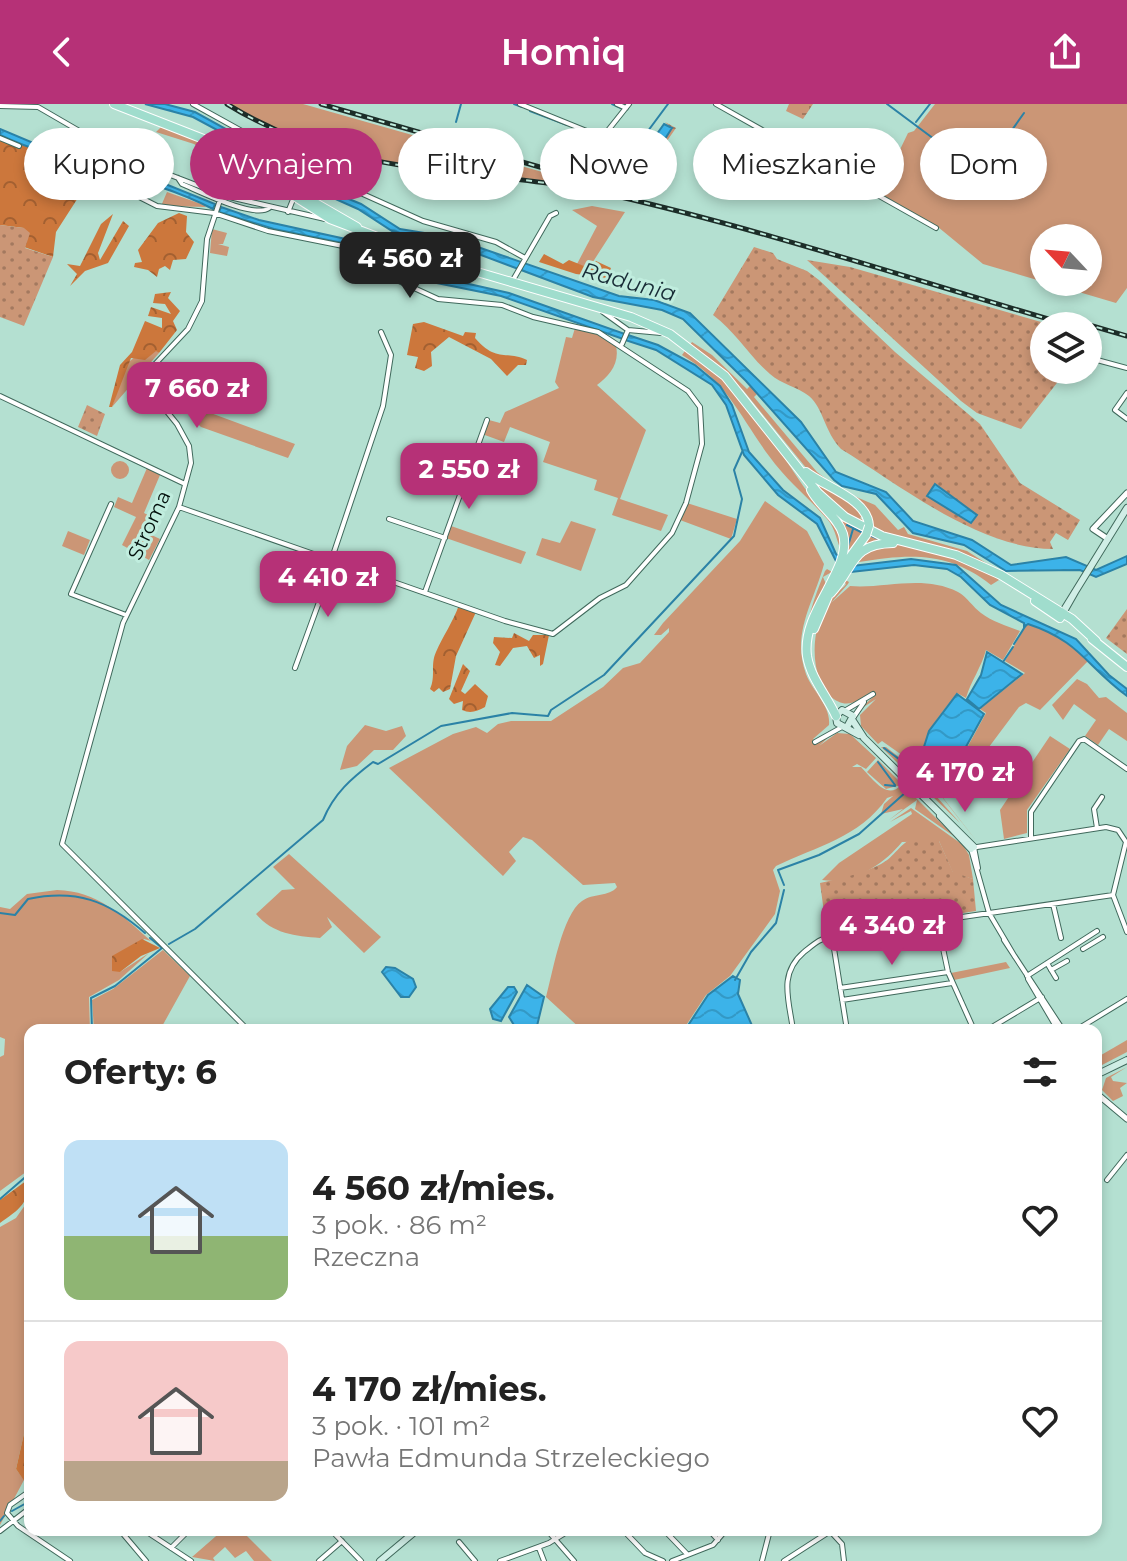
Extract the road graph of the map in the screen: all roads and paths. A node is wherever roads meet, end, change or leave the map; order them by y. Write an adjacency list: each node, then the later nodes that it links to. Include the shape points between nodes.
1 (114, 104): 10 (main road)
2 (193, 104): 28 (street, via 325,177 423,221 496,242)
3 (520, 104): 8 (street)
4 (617, 104): 7 (street)
5 (716, 104): 26 (street)
6 (0, 106): 13 (street, via 38,107 126,158)
7 (628, 106): 9 (street)
8 (579, 128)
9 (612, 128)
10 (190, 134)
11 (0, 138): 12 (street)
12 (19, 146)
13 (178, 178): 18 (street); 20 (street)
14 (145, 200): 22 (street)
15 (293, 200): 23 (street)
16 (298, 200): 21 (main road)
17 (309, 200): 19 (main road)
18 (219, 202): 20 (street, via 259,212); 22 (street, Stroma)
19 (322, 207): 21 (street); 27 (main road)
20 (269, 208): 23 (street)
21 (312, 209): 23 (street); 25 (main road)
22 (214, 212): 34 (street, via 268,231 355,250 389,277 438,299 502,305); 42 (street, Stroma, via 202,301 188,329 143,377 189,446)
23 (291, 212): 25 (street)
24 (556, 213): 28 (street)
25 (330, 219): 27 (main road)
26 (936, 228)
27 (361, 230): 29 (main road, via 443,262)
28 (524, 259): 29 (street)
29 (514, 278): 30 (main road)
30 (599, 307): 31 (street); 33 (main road)
31 (628, 331): 33 (street); 34 (street)
32 (381, 332): 52 (street, via 391,355 383,406)
33 (670, 334): 41 (main road, via 714,365)
34 (623, 342): 54 (street, via 623,350 683,387 700,407 702,446 686,503 669,538 626,585 553,634)
35 (1102, 361): 36 (street)
36 (1127, 368)
37 (1127, 393): 39 (street, via 1115,410)
38 (0, 396): 42 (street)
39 (1127, 419)
40 (487, 420): 48 (street)
41 (804, 474): 50 (main road, via 830,504 862,528); 51 (main road, via 816,500 840,528); 51 (main road, via 860,505 867,515 867,531)
42 (185, 484): 45 (street, Stroma)
43 (1127, 493): 49 (street, via 1093,529)
44 (111, 504): 56 (street, via 71,594)
45 (179, 507): 52 (street); 56 (street, Stroma)
46 (1127, 508): 49 (main road)
47 (389, 519): 48 (street)
48 (445, 538): 54 (street)
49 (1108, 539): 55 (main road)
50 (902, 542): 51 (main road, via 872,544); 55 (main road, via 956,555)
51 (849, 555): 53 (main road)
52 (332, 561): 54 (street); 58 (street)
53 (840, 572): 59 (main road, via 814,629); 59 (main road, via 810,623 807,647)
54 (425, 592)
55 (1059, 610): 57 (main road)
56 (126, 616): 97 (street, Stroma, via 62,844)
57 (1127, 667)
58 (295, 668)
59 (812, 670): 62 (main road)
60 (873, 694): 61 (street)
61 (865, 700): 62 (street); 63 (street)
62 (841, 714): 63 (main road); 64 (main road); 65 (street)
63 (853, 719): 64 (main road); 66 (main road)
64 (844, 727): 65 (street); 66 (main road)
65 (823, 736): 67 (street)
66 (864, 738): 73 (main road)
67 (815, 742)
68 (1127, 769): 71 (street, via 1084,739 1079,741 1031,812)
69 (1102, 797): 70 (street, via 1094,809)
70 (1097, 828): 71 (street); 72 (street, via 1116,828)
71 (1031, 838): 73 (street)
72 (1126, 841): 74 (street)
73 (972, 848): 76 (street)
74 (1113, 895): 75 (street); 79 (street)
75 (1053, 904): 76 (street); 82 (street)
76 (989, 913): 77 (street); 90 (street)
77 (937, 920): 80 (street); 89 (street)
78 (1097, 931): 83 (street)
79 (1127, 932)
80 (832, 936): 93 (street); 98 (street, via 814,944 788,971)
81 (1103, 937): 84 (street)
82 (1061, 938)
83 (1080, 943): 84 (street); 87 (street)
84 (1083, 949): 85 (street)
85 (1089, 958)
86 (1067, 961): 88 (street)
87 (1047, 963): 88 (street); 90 (street)
88 (1051, 970): 91 (street)
89 (948, 972): 92 (street); 93 (street)
90 (1027, 976): 94 (street)
91 (1056, 978)
92 (952, 983): 96 (street); 100 (street)
93 (840, 988): 96 (street)
94 (1041, 998): 101 (street); 102 (street)
95 (1127, 999): 103 (street)
96 (842, 1000): 99 (street)
97 (242, 1024)
98 (792, 1024)
99 (846, 1024)
100 (971, 1024)
101 (997, 1024)
102 (1056, 1024)
103 (1086, 1024)
104 (1127, 1060): 105 (main road)
105 (1102, 1071)
106 (1102, 1098): 107 (street)
107 (1127, 1119)
108 (1127, 1155): 109 (street)
109 (1107, 1180)
110 (24, 1496): 112 (street, via 9,1507)
111 (24, 1511): 112 (street)
112 (11, 1519): 113 (street); 114 (street)
113 (24, 1528)
114 (0, 1531)
115 (35, 1536): 138 (street)
116 (125, 1536): 139 (street)
117 (153, 1536): 135 (street)
118 (183, 1536): 135 (street)
119 (337, 1536): 132 (street)
120 (410, 1536): 143 (main road)
121 (552, 1536): 130 (street)
122 (560, 1536): 130 (street)
123 (629, 1536): 149 (street, via 645,1553)
124 (670, 1536): 137 (street)
125 (714, 1536): 131 (street)
126 (721, 1536): 131 (street)
127 (768, 1536): 151 (street)
128 (824, 1536): 152 (street)
129 (834, 1536): 153 (street, via 842,1544)
130 (555, 1539): 134 (street); 148 (street)
131 (718, 1540): 137 (street)
132 (342, 1541): 141 (street); 142 (street)
133 (459, 1542): 144 (street)
134 (539, 1547): 136 (street); 147 (street)
135 (171, 1548): 140 (street)
136 (519, 1554): 145 (street); 146 (street)
137 (688, 1555): 150 (street)
138 (70, 1561)
139 (146, 1561)
140 (191, 1561)
141 (319, 1561)
142 (361, 1561)
143 (380, 1561)
144 (475, 1561)
145 (500, 1561)
146 (521, 1561)
147 (544, 1561)
148 (574, 1561)
149 (663, 1561)
150 (672, 1561)
151 (762, 1561)
152 (784, 1561)
153 (844, 1561)

